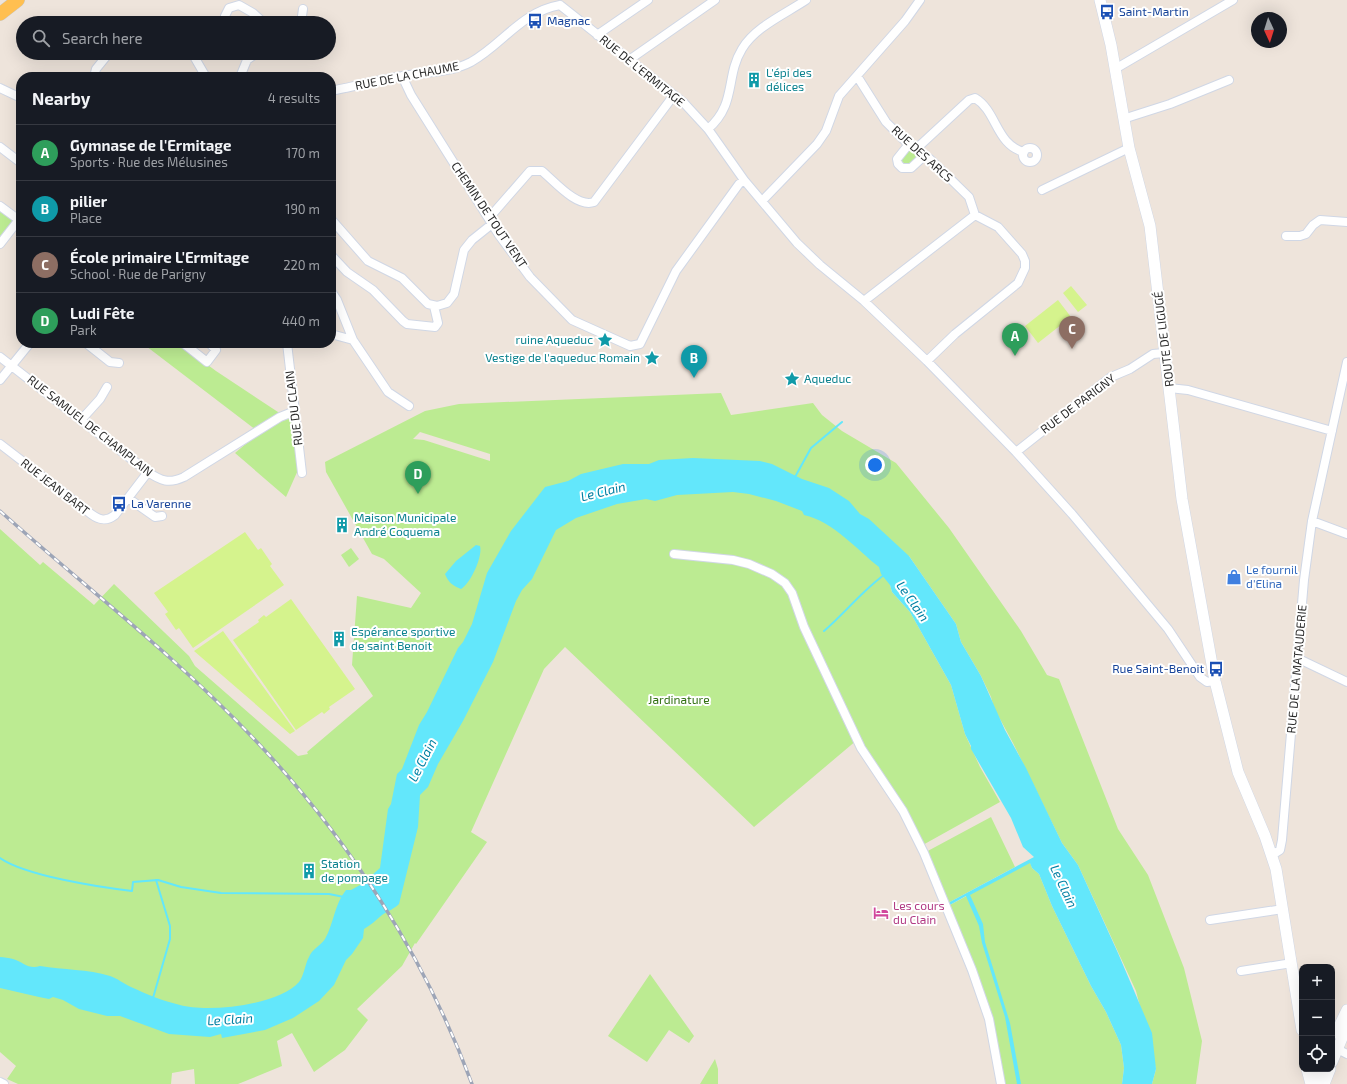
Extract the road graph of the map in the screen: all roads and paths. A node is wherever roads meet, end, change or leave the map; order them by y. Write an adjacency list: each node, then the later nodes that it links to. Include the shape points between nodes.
1 (18, 0): 10 (main road)
2 (648, 0): 14 (street)
3 (715, 0): 18 (street)
4 (806, 0): 31 (street, via 758,31 745,44 737,60 724,111)
5 (920, 0): 24 (street, via 905,21)
6 (1100, 0): 19 (street, ROUTE DE LIGUGÉ)
7 (1233, 0): 19 (street)
8 (562, 2): 14 (street, RUE DE L'ERMITAGE); 23 (street, RUE DE LA CHAUME, via 540,9 466,64 441,71)
9 (303, 9): 13 (street)
10 (0, 14)
11 (225, 16): 12 (street, via 229,8 239,5)
12 (256, 16)
13 (302, 16)
14 (597, 35): 18 (street, RUE DE L'ERMITAGE)
15 (103, 60): 20 (street)
16 (196, 60): 21 (street)
17 (243, 60): 22 (street)
18 (629, 60): 28 (street, RUE DE L'ERMITAGE)
19 (1115, 69): 30 (street, ROUTE DE LIGUGÉ)
20 (95, 72)
21 (203, 72)
22 (241, 72)
23 (402, 76): 27 (street, RUE DE LA CHAUME); 45 (street, CHEMIN DE TOUT VENT, via 403,83)
24 (856, 76): 32 (street, RUE DES ARCS, via 886,122); 41 (street, via 836,101 826,131 817,144)
25 (1229, 80): 30 (street, via 1170,104)
26 (0, 88): 29 (street)
27 (336, 90)
28 (674, 95): 31 (street, RUE DE L'ERMITAGE); 45 (street, via 594,202 586,204 577,201 542,171 530,171)
29 (16, 96)
30 (1123, 119): 34 (street, ROUTE DE LIGUGÉ)
31 (708, 130): 39 (street, RUE DE L'ERMITAGE)
32 (909, 144): 35 (street, RUE DES ARCS); 37 (street, via 897,159 902,168 911,168)
33 (0, 147): 38 (street)
34 (1129, 148): 40 (street); 62 (street, ROUTE DE LIGUGÉ, via 1150,226)
35 (916, 149): 36 (street, via 969,100 975,98 990,115 1003,138 1013,148); 37 (street, RUE DES ARCS)
36 (1024, 152)
37 (925, 155): 43 (street, RUE DES ARCS, via 969,197)
38 (16, 159)
39 (744, 180): 41 (street, RUE DE L'ERMITAGE); 45 (street, CHEMIN DE TOUT VENT, via 676,271 640,344 630,346 572,320 530,277)
40 (1042, 190)
41 (762, 202): 53 (street, RUE DE L'ERMITAGE, via 797,243)
42 (0, 206): 44 (street)
43 (975, 215): 53 (street); 64 (street, via 998,227 1022,254 1026,261 1025,268 1018,283 955,334)
44 (16, 216)
45 (491, 221): 54 (street, via 464,250 452,298 444,305)
46 (1347, 222): 49 (street, via 1320,220 1306,234)
47 (16, 224): 50 (street)
48 (336, 225): 54 (street, via 368,261 402,278 428,304)
49 (1286, 236)
50 (0, 244)
51 (336, 260): 54 (street, via 347,272 373,290 403,321 435,327 438,323)
52 (336, 299): 56 (street)
53 (864, 301): 64 (street, RUE DE L'ERMITAGE)
54 (434, 306)
55 (336, 335): 56 (street)
56 (353, 340): 71 (street, via 388,392)
57 (26, 348): 67 (street)
58 (92, 348): 66 (street, via 110,362)
59 (189, 348): 60 (street, via 207,362 216,350)
60 (214, 348)
61 (288, 348): 72 (street, RUE DU CLAIN)
62 (1164, 353): 70 (street, ROUTE DE LIGUGÉ); 76 (street, RUE DE PARIGNY, via 1151,355 1130,369 1111,377)
63 (0, 357): 67 (street, RUE SAMUEL DE CHAMPLAIN)
64 (927, 361): 76 (street, RUE DE L'ERMITAGE)
65 (1347, 362): 74 (street, RUE DE LA MATAUDERIE)
66 (119, 363)
67 (12, 366): 68 (street); 73 (street, RUE SAMUEL DE CHAMPLAIN)
68 (0, 380)
69 (107, 387): 73 (street)
70 (1169, 388): 74 (street, via 1188,390); 85 (street, ROUTE DE LIGUGÉ, via 1182,500)
71 (409, 406)
72 (295, 411): 77 (street, RUE SAMUEL DE CHAMPLAIN, via 178,480 168,482); 78 (street, RUE DU CLAIN)
73 (81, 420): 77 (street, RUE SAMUEL DE CHAMPLAIN)
74 (1332, 431): 81 (street, RUE DE LA MATAUDERIE)
75 (0, 444): 79 (street, RUE JEAN BART, via 98,519 112,518)
76 (1016, 452): 85 (street, RUE DE L'ERMITAGE, via 1072,514 1168,630 1200,677 1207,682)
77 (148, 472): 79 (street, RUE JEAN BART)
78 (302, 473)
79 (128, 498): 80 (street, via 155,517)
80 (162, 516)
81 (1312, 521): 82 (street); 84 (street, RUE DE LA MATAUDERIE, via 1304,580)
82 (1347, 534)
83 (674, 554): 105 (street, via 733,560 762,570 785,583 792,593 804,627 861,748 903,810 924,853 972,970 989,1019)
84 (1299, 659): 86 (street); 87 (street, RUE DE LA MATAUDERIE, via 1282,840 1280,850)
85 (1215, 681): 87 (street, ROUTE DE LIGUGÉ, via 1238,772)
86 (1347, 682)
87 (1272, 855): 88 (street, ROUTE DE LIGUGÉ)
88 (1283, 909): 89 (street); 90 (street, ROUTE DE LIGUGÉ)
89 (1210, 920)
90 (1292, 963): 91 (street); 92 (street, ROUTE DE LIGUGÉ)
91 (1241, 971)
92 (1299, 1010)
93 (1347, 1010): 95 (street)
94 (1347, 1026): 96 (street)
95 (1335, 1042)
96 (1335, 1044)
97 (1335, 1046): 98 (street)
98 (1347, 1054)
99 (1308, 1072): 106 (street)
100 (1320, 1072): 106 (street)
101 (1322, 1072): 107 (street)
102 (1322, 1072): 108 (street)
103 (0, 1082): 104 (street)
104 (4, 1084)
105 (1001, 1084)
106 (1312, 1084)
107 (1320, 1084)
108 (1324, 1084)

